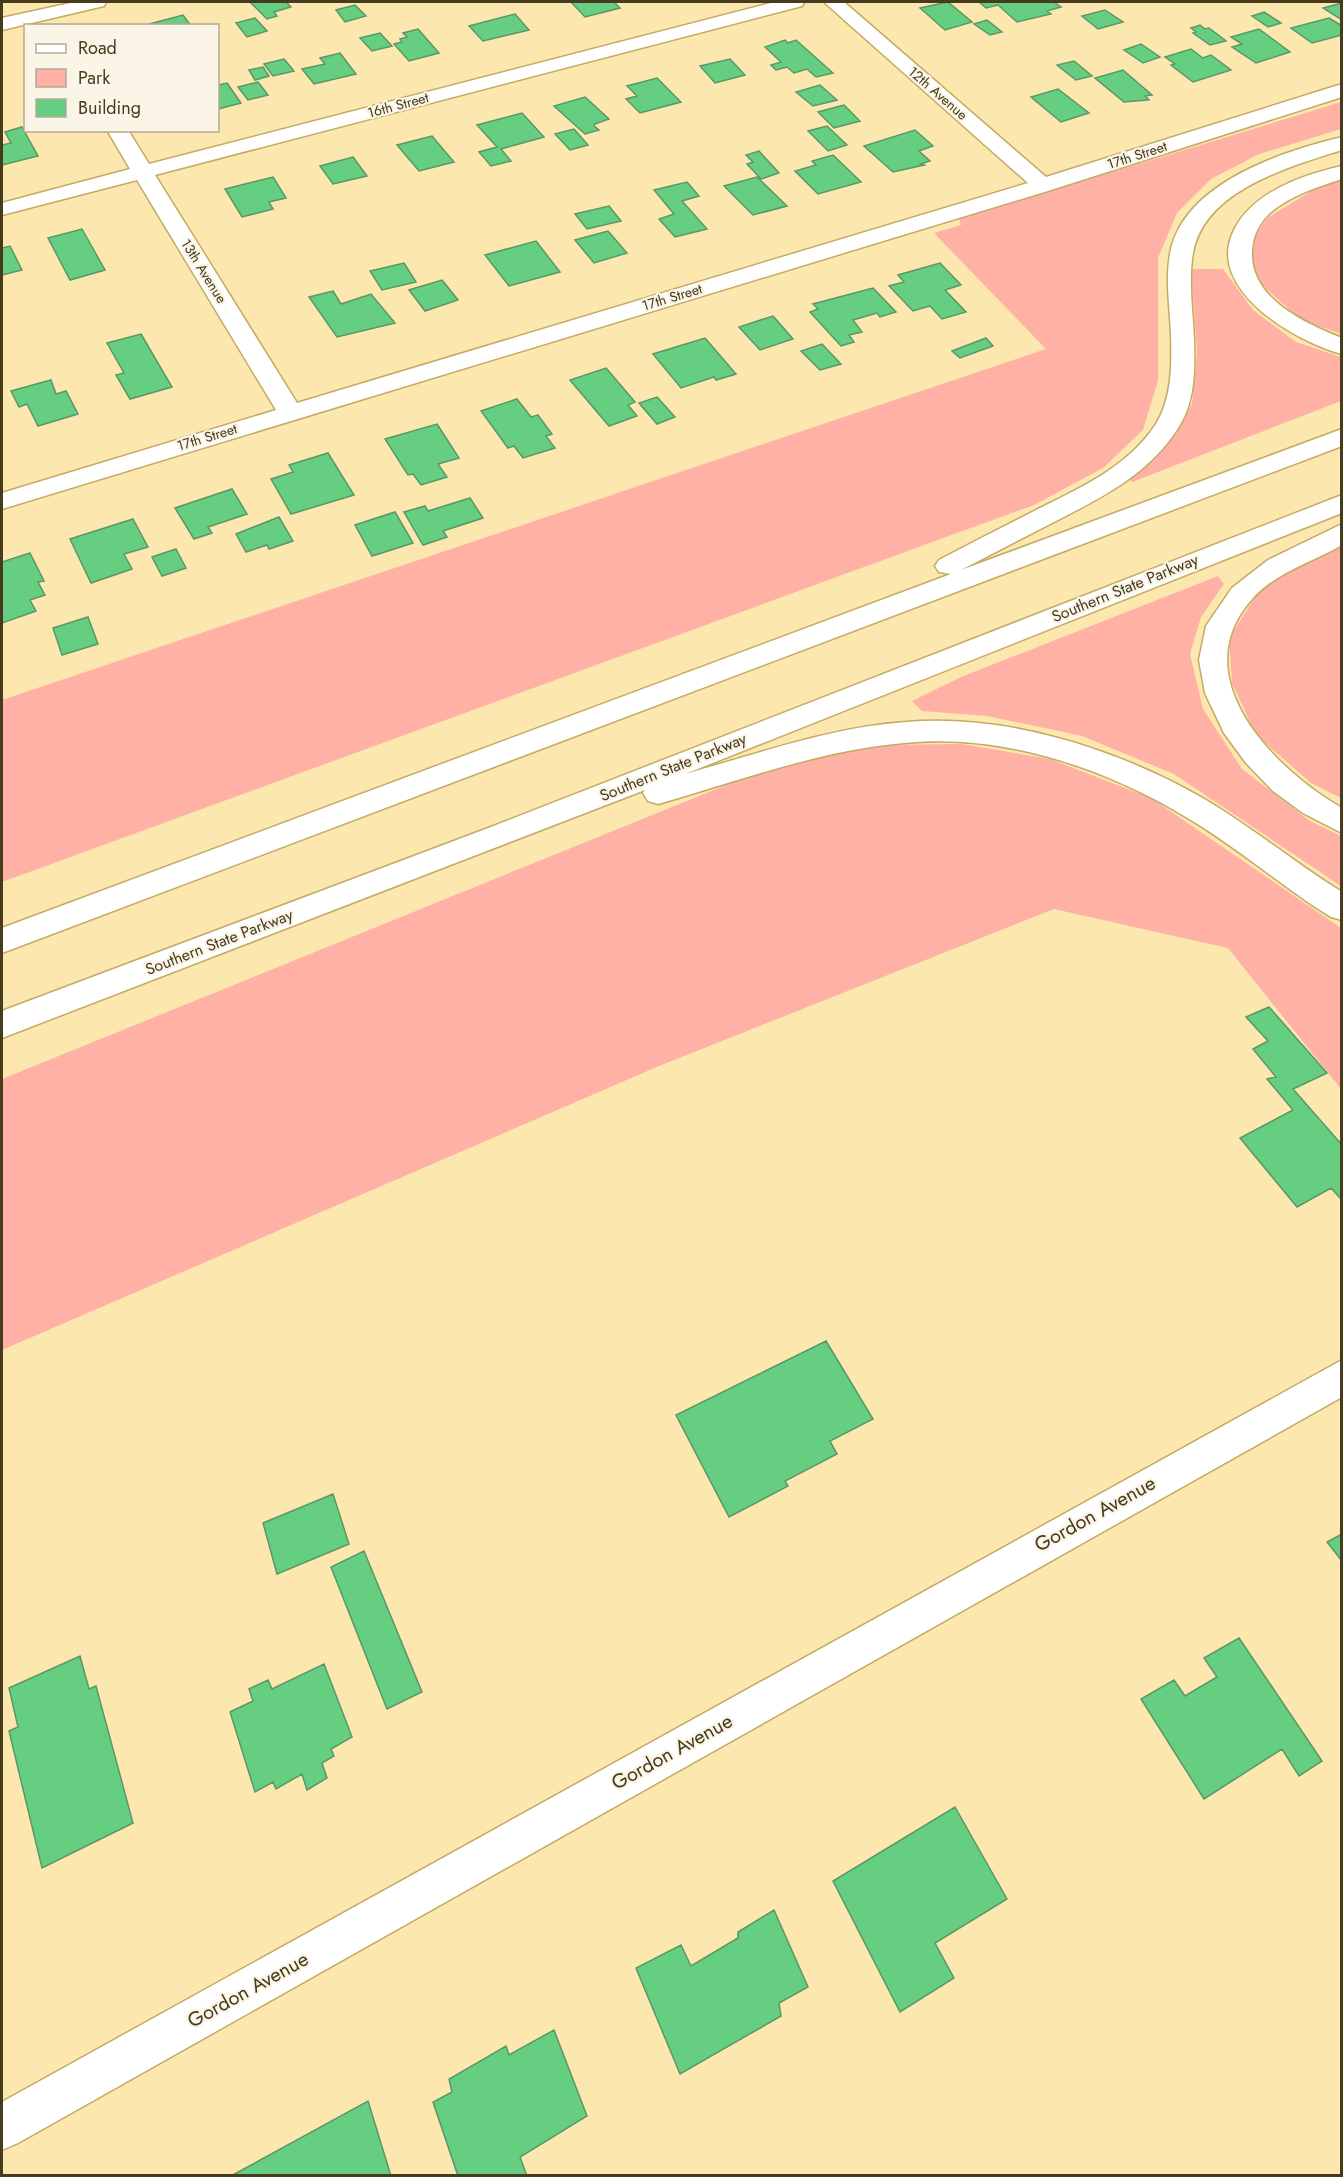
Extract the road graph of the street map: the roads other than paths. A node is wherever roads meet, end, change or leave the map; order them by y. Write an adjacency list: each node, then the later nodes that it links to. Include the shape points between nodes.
1 (97, 2): 4 (main road)
2 (795, 2): 9 (main road, 16th Street)
3 (833, 2): 11 (main road, 12th Avenue)
4 (43, 14): 5 (main road)
5 (2, 24)
6 (1341, 90): 11 (main road, 17th Street)
7 (118, 132): 9 (main road, 13th Avenue)
8 (1341, 143): 19 (main road, via 1251,176 1215,200 1188,232 1181,256 1182,389 1167,429 1140,459 1089,495 1036,519)
9 (143, 172): 12 (main road, 16th Street); 14 (main road, 13th Avenue)
10 (1341, 172): 13 (main road, via 1303,184 1257,211 1242,233 1238,255 1244,278 1262,301 1310,335)
11 (1043, 185): 14 (main road, 17th Street)
12 (2, 209)
13 (1341, 347)
14 (290, 411): 16 (main road, 17th Street)
15 (1341, 436): 19 (main road)
16 (2, 501)
17 (1341, 503): 21 (main road, Southern State Parkway)
18 (1341, 533): 20 (main road, via 1268,570 1240,595 1218,631 1215,665 1216,683 1229,720 1259,760 1303,799)
19 (830, 629): 23 (main road)
20 (1341, 822)
21 (502, 835): 22 (main road, via 829,746 906,732 958,734 1066,752 1150,783 1197,809); 24 (main road, Southern State Parkway)
22 (1341, 908)
23 (2, 941)
24 (2, 1025)
25 (1341, 1377): 26 (main road, Gordon Avenue)
26 (2, 2127)

